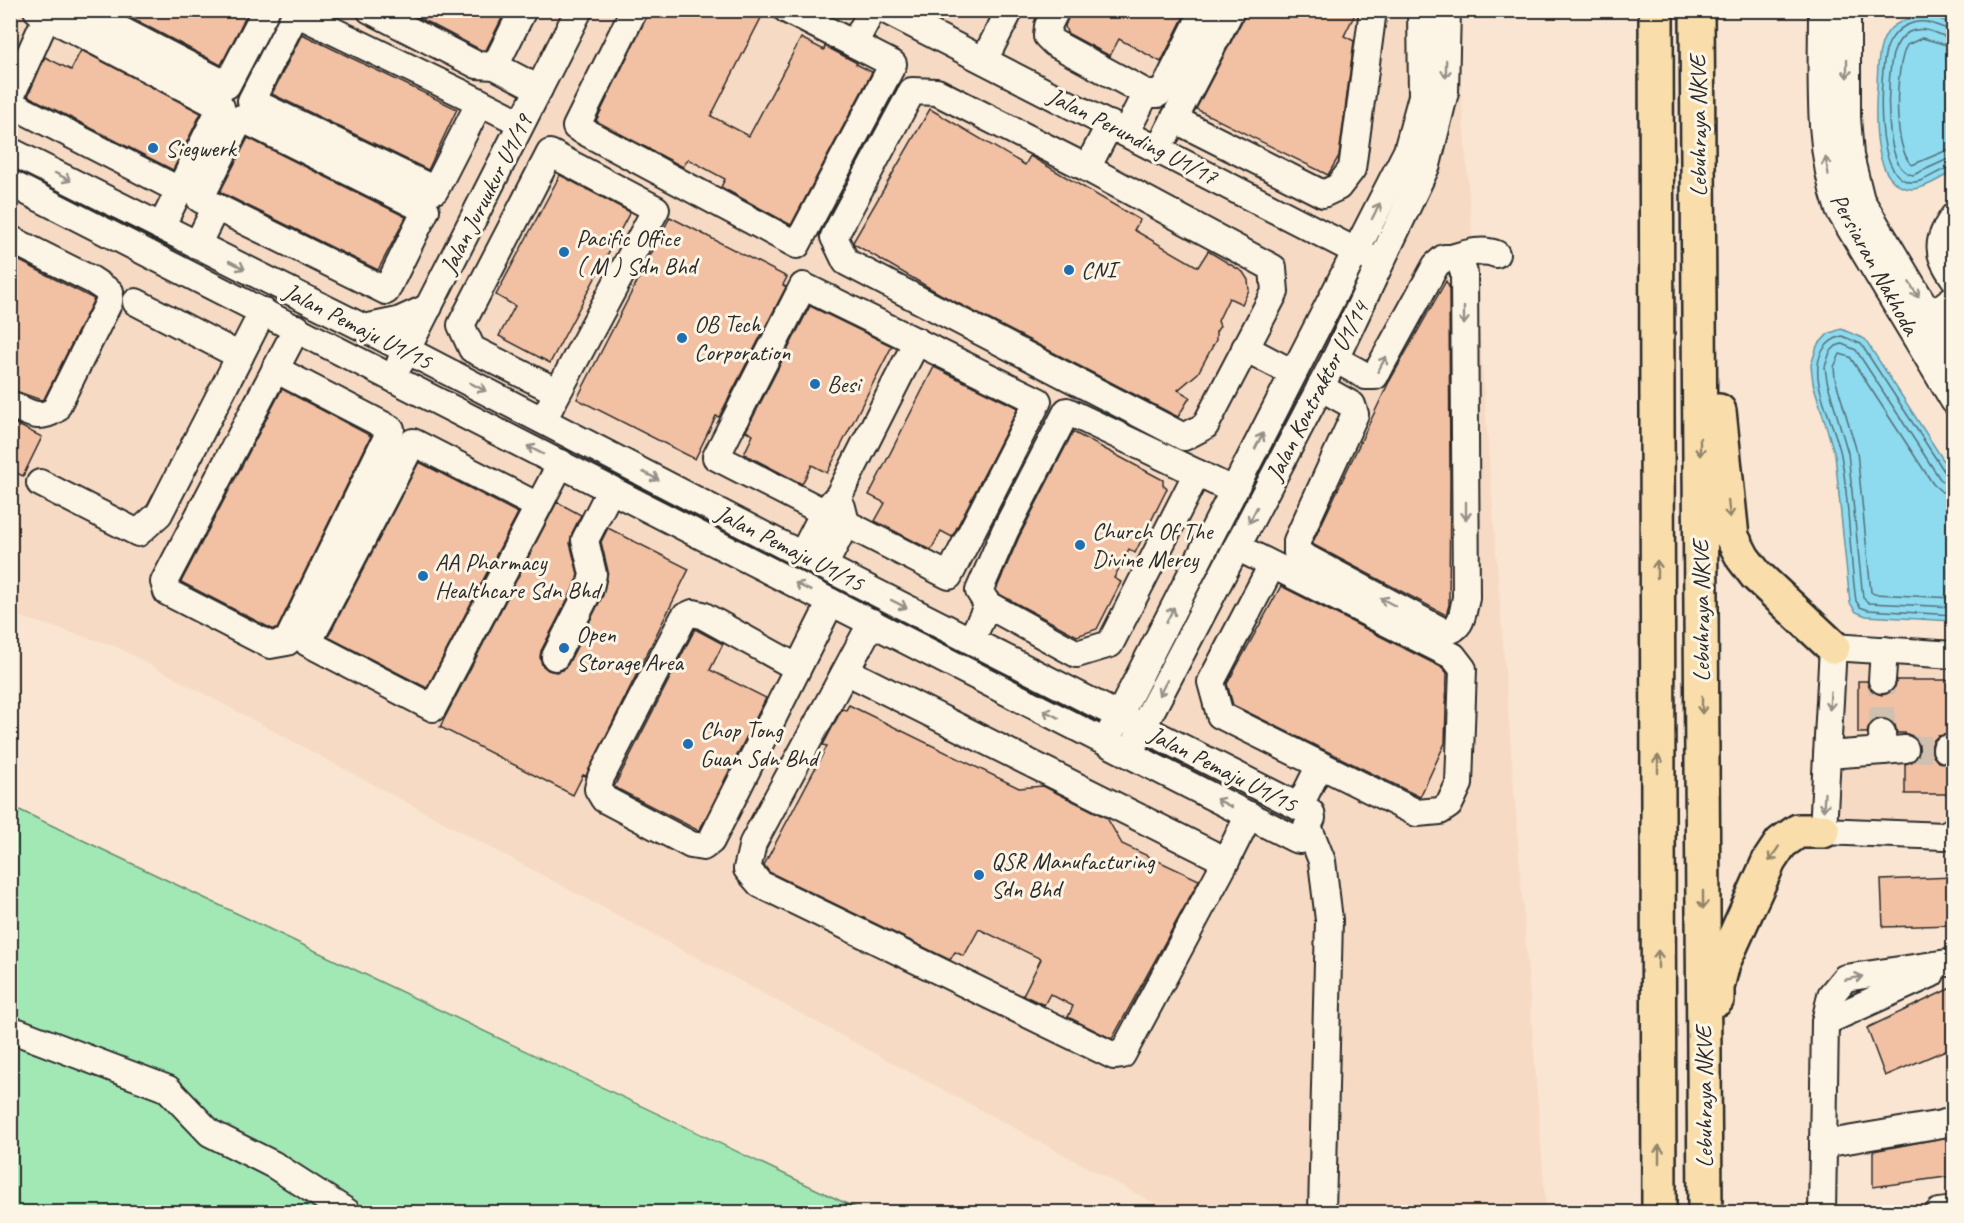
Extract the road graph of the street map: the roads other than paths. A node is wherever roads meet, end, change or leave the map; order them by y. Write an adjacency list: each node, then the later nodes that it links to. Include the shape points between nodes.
1 (82, 10): 2 (street, via 226,85)
2 (266, 10)
3 (370, 10): 24 (street, via 477,65)
4 (523, 10): 24 (street)
5 (579, 10): 25 (street, Jalan Juruukur U1/19)
6 (634, 10): 22 (street, via 576,127 797,245 893,64)
7 (787, 10): 22 (street)
8 (872, 10): 22 (street)
9 (885, 10): 23 (street, Jalan Perunding U1/17)
10 (1010, 10): 23 (street)
11 (1056, 10): 26 (street, via 1047,36 1054,43)
12 (1204, 10): 26 (street, via 1165,88 1158,94)
13 (1231, 10): 28 (street)
14 (1373, 10): 28 (street, via 1352,169 1338,187 1323,194)
15 (1422, 10): 41 (street, Jalan Kontraktor U1/14, one-way to 15, via 1407,151 1422,96)
16 (1447, 10): 44 (street, Jalan Kontraktor U1/14, one-way to 44, via 1445,92 1427,165)
17 (1656, 10): 109 (highway, Lebuhraya NKVE, one-way to 17)
18 (1697, 10): 82 (highway, one-way to 82, via 1720,427 1732,537 1756,575); 105 (highway, Lebuhraya NKVE, one-way to 105)
19 (1822, 10): 65 (street, Persiaran Nakhoda, one-way to 19, via 1839,210 1831,187 1821,109)
20 (1847, 10): 50 (street, Persiaran Nakhoda, one-way to 50, via 1847,117 1850,156 1861,200)
21 (42, 13): 35 (street, via 11,96 15,106); 35 (street, via 221,107)
22 (854, 44)
23 (984, 60): 30 (street, Jalan Perunding U1/17)
24 (495, 66): 25 (street)
25 (539, 89): 29 (street, Jalan Juruukur U1/19)
26 (1146, 93): 30 (street)
27 (480, 102): 27 (street, via 435,190 251,101 296,13); 29 (street)
28 (1174, 119): 31 (street)
29 (521, 123): 48 (street, Jalan Juruukur U1/19)
30 (1118, 128): 31 (street, Jalan Perunding U1/17); 33 (street)
31 (1158, 150): 41 (street, Jalan Perunding U1/17)
32 (10, 151): 38 (street, Jalan Pemaju U1/15, one-way to 38)
33 (1087, 168): 54 (street, via 1274,268 1275,292); 54 (street, via 937,92 912,91 834,237 846,262 1184,437 1205,426)
34 (10, 183): 49 (street, Jalan Pemaju U1/15)
35 (179, 190): 38 (street)
36 (216, 207): 36 (street, via 386,291 426,210 240,118 200,199); 40 (street)
37 (1953, 216): 45 (street, via 1939,246)
38 (161, 227): 40 (street, Jalan Pemaju U1/15)
39 (10, 239): 66 (street, via 110,292 109,302 55,410 33,415)
40 (197, 245): 52 (street, Jalan Pemaju U1/15, one-way to 52)
41 (1356, 251): 44 (street, Jalan Perunding U1/17); 61 (street, Jalan Kontraktor U1/14)
42 (1496, 254): 43 (street, via 1474,252)
43 (1451, 258): 58 (street, one-way to 43, via 1366,376 1375,376 1436,265); 63 (street, one-way to 63, via 1460,262 1464,273 1466,598 1461,622 1453,630 1444,632 1297,553 1297,541 1355,414 1352,405)
44 (1381, 264): 58 (street, Jalan Kontraktor U1/14)
45 (1953, 278)
46 (1953, 298): 50 (street)
47 (136, 302): 57 (street)
48 (429, 307): 52 (street, via 398,321); 55 (street, Jalan Juruukur U1/19); 59 (street, via 433,341)
49 (263, 311): 51 (street, Jalan Pemaju U1/15); 57 (street)
50 (1930, 316): 56 (street, Persiaran Nakhoda)
51 (297, 328): 60 (street); 62 (street, Jalan Pemaju U1/15)
52 (364, 328): 55 (street, Jalan Pemaju U1/15)
53 (916, 341): 74 (street); 74 (street, via 803,286 716,457); 74 (street, via 1038,401 949,576)
54 (1245, 348): 61 (street)
55 (407, 350): 59 (street, Jalan Pemaju U1/15); 62 (street, Jalan Juruukur U1/19)
56 (1953, 355)
57 (240, 356): 70 (street, via 159,514 138,533)
58 (1335, 359): 63 (street, Jalan Kontraktor U1/14)
59 (442, 368): 67 (street, Jalan Pemaju U1/15, one-way to 67)
60 (275, 369): 60 (street, via 164,582 167,592 270,645 287,642 391,429)
61 (1293, 373): 72 (street, Jalan Kontraktor U1/14, one-way to 61)
62 (393, 377): 68 (street, Jalan Pemaju U1/15, one-way to 62)
63 (1320, 387): 75 (street, Jalan Kontraktor U1/14, one-way to 75)
64 (558, 392): 64 (street, via 472,349 461,325 550,153 656,209); 67 (street)
65 (1953, 401)
66 (10, 404)
67 (543, 420): 76 (street, Jalan Pemaju U1/15, one-way to 76)
68 (561, 463): 71 (street, Jalan Pemaju U1/15); 73 (street)
69 (1197, 473): 72 (street); 79 (street, via 1110,644 1077,654); 79 (street, via 1067,411 979,591)
70 (40, 483)
71 (611, 489): 78 (street, Jalan Pemaju U1/15, one-way to 71); 85 (street, via 585,540 593,574 590,588)
72 (1233, 491): 89 (street, Jalan Kontraktor U1/14, one-way to 72)
73 (538, 506): 73 (street, via 433,708 308,643 414,442)
74 (836, 510): 76 (street)
75 (1237, 547): 77 (street); 90 (street, Jalan Kontraktor U1/14, one-way to 90)
76 (813, 561): 81 (street, Jalan Pemaju U1/15, one-way to 81)
77 (1272, 565): 95 (street, via 1211,682 1220,715); 95 (street, via 1454,656 1463,669 1459,784 1449,805 1440,811 1417,813)
78 (831, 602): 80 (street, Jalan Pemaju U1/15); 86 (street)
79 (988, 605): 81 (street)
80 (872, 622): 87 (street); 91 (street, Jalan Pemaju U1/15, one-way to 80)
81 (971, 640): 89 (street, Jalan Pemaju U1/15)
82 (1833, 647): 83 (street); 94 (street, one-way to 94)
83 (1884, 650): 84 (street); 88 (street)
84 (1953, 655)
85 (555, 657)
86 (798, 668): 86 (street, via 711,841 703,847 691,845 604,799 598,789 601,777 684,617 702,615)
87 (846, 671): 100 (street); 100 (street, via 753,843 747,869 760,884 1114,1056 1127,1049)
88 (1882, 680)
89 (1119, 716): 90 (street, Jalan Pemaju U1/15); 91 (street, Jalan Kontraktor U1/14)
90 (1142, 728): 93 (street, Jalan Kontraktor U1/14); 97 (street, Jalan Pemaju U1/15)
91 (1106, 742): 93 (street, Jalan Pemaju U1/15)
92 (1890, 744): 94 (street)
93 (1129, 754): 96 (street, Jalan Pemaju U1/15, one-way to 93)
94 (1827, 755): 99 (street, one-way to 99)
95 (1320, 765): 97 (street)
96 (1249, 816): 97 (street, Jalan Pemaju U1/15, via 1300,840); 100 (street)
97 (1303, 817): 108 (street, via 1322,861 1329,920)
98 (1953, 830): 99 (street, via 1944,836)
99 (1823, 831): 105 (highway, one-way to 105, via 1798,831 1781,843 1723,963 1717,987)
100 (1226, 861)
101 (1953, 963): 104 (street, via 1845,978 1831,995 1825,1022)
102 (10, 1032): 107 (street, via 168,1089 210,1133 274,1164)
103 (1953, 1120): 104 (street)
104 (1823, 1144): 111 (street)
105 (1704, 1150): 110 (highway, Lebuhraya NKVE)
106 (1953, 1210): 112 (street)
107 (347, 1212)
108 (1322, 1212)
109 (1659, 1212)
110 (1705, 1212)
111 (1822, 1212)
112 (1939, 1212)

